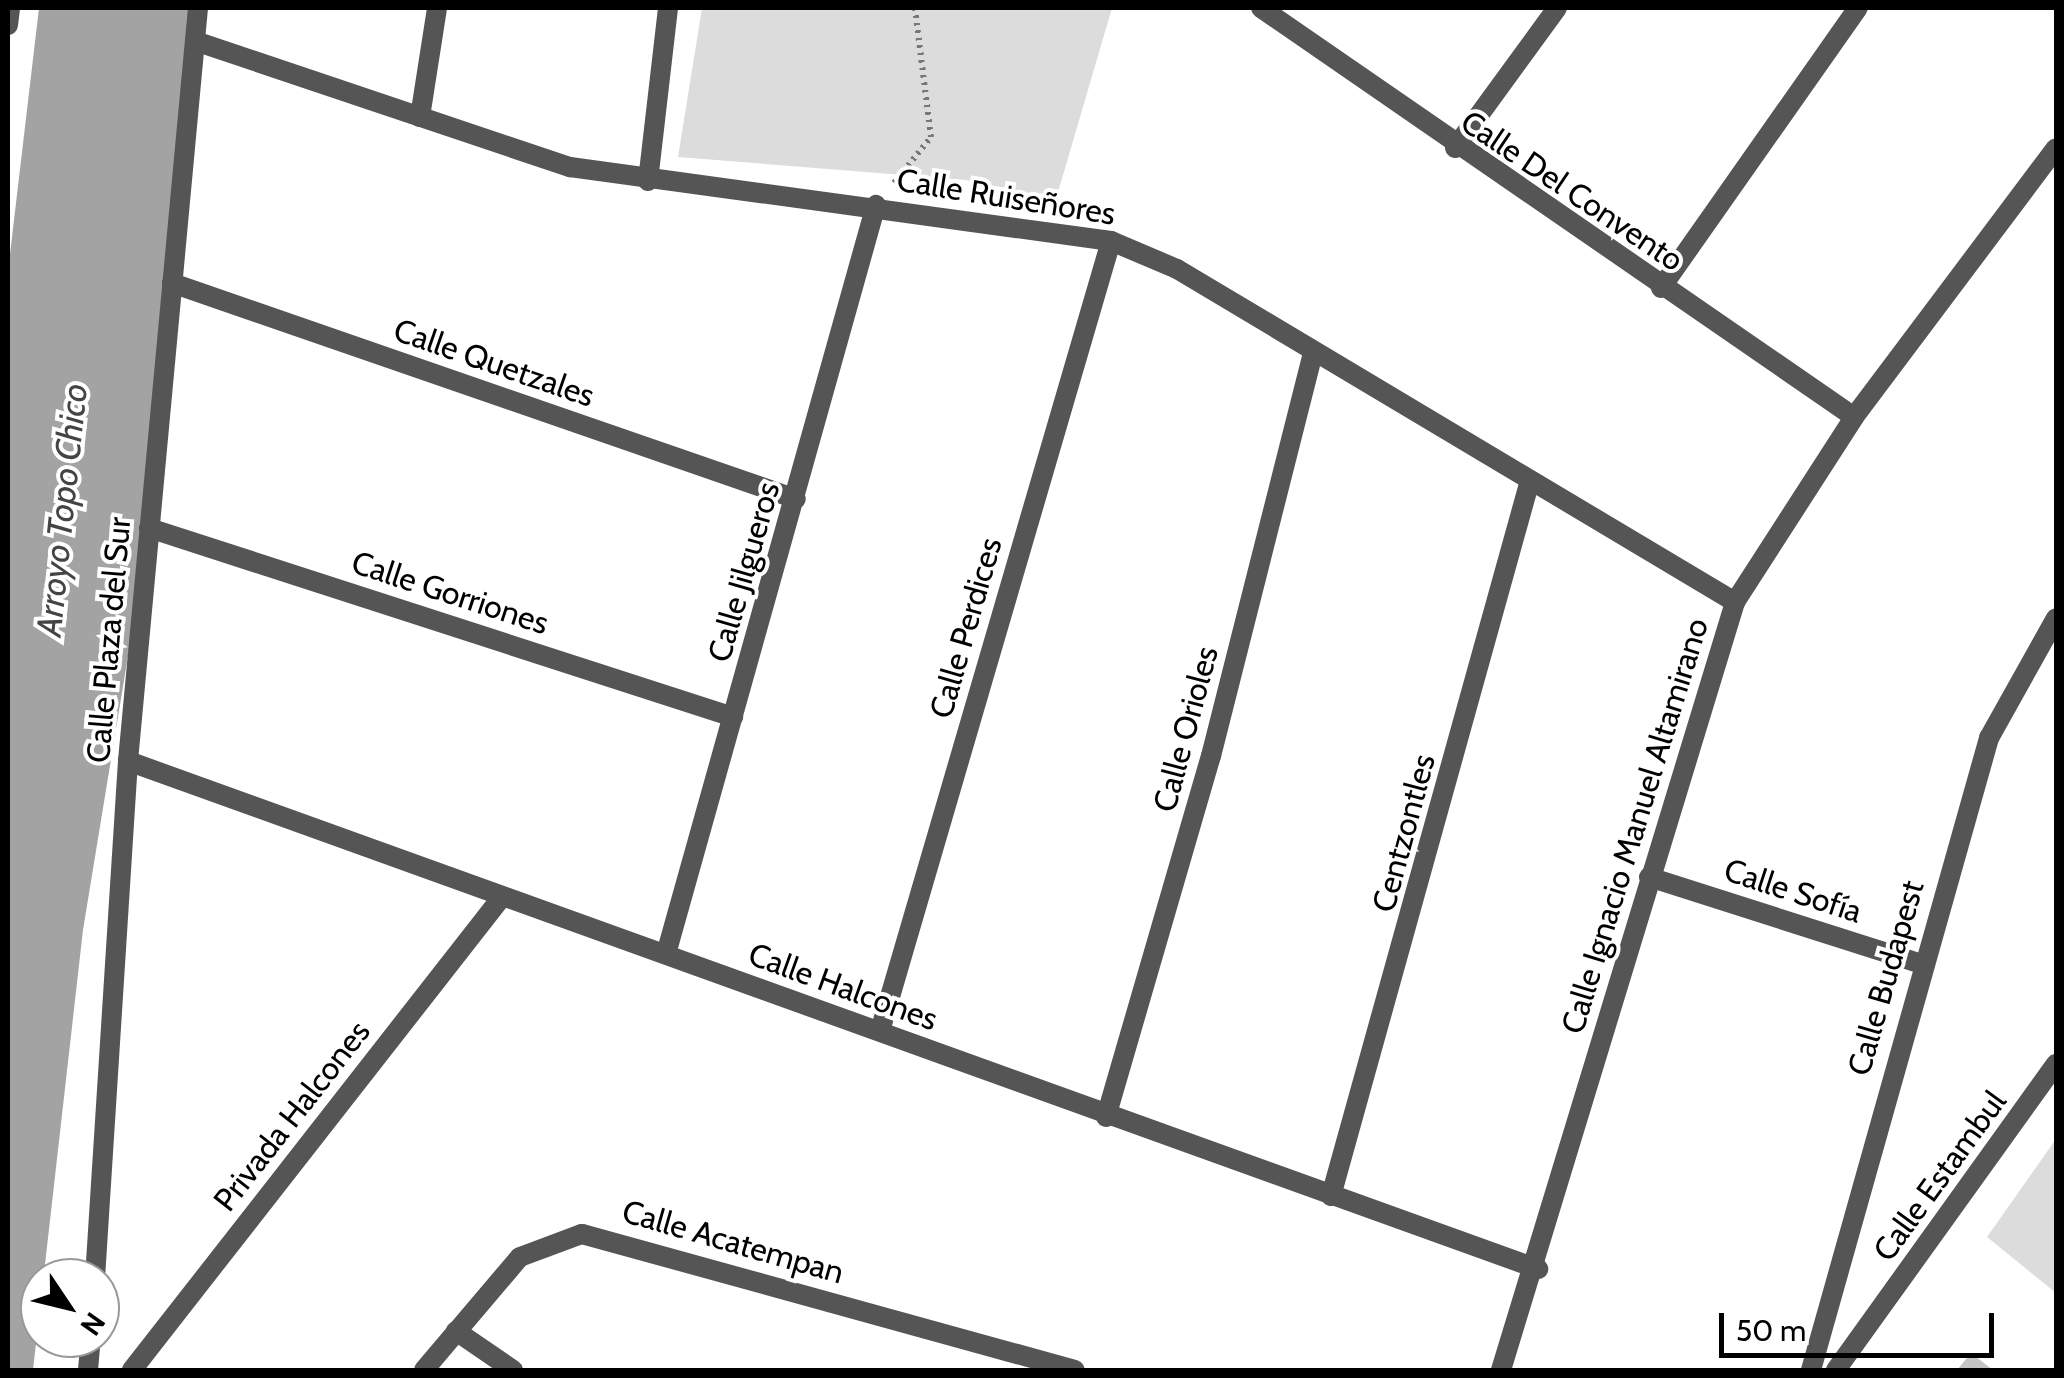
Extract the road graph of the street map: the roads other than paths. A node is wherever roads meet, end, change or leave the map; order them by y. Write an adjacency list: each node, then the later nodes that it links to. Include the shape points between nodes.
1 (10, 8): 8 (street)
2 (198, 8): 9 (street, Calle Plaza del Sur)
3 (436, 8): 10 (street)
4 (668, 8): 13 (street)
5 (1262, 8): 11 (street, Calle Del Convento)
6 (1557, 8): 11 (street)
7 (1858, 8): 17 (street)
8 (8, 25)
9 (194, 41): 10 (street, Calle Ruiseñores); 16 (street, Calle Plaza del Sur)
10 (420, 117): 13 (street, Calle Ruiseñores, via 570,167)
11 (1454, 148): 17 (street, Calle Del Convento)
12 (2056, 148): 19 (street, Calle Ignacio Manuel Altamirano)
13 (648, 181): 14 (street, Calle Ruiseñores)
14 (876, 206): 15 (street, Calle Ruiseñores); 21 (street, Calle Jilgueros)
15 (1111, 241): 18 (street, Calle Ruiseñores, via 1178,269); 31 (street, Calle Perdices)
16 (172, 283): 21 (street, Calle Quetzales); 22 (street, Calle Plaza del Sur)
17 (1661, 288): 19 (street, Calle Del Convento)
18 (1312, 354): 20 (street, Calle Ruiseñores); 33 (street, Calle Orioles, via 1211,756)
19 (1854, 417): 23 (street, Calle Ignacio Manuel Altamirano)
20 (1529, 484): 23 (street, Calle Ruiseñores); 34 (street, Centzontles)
21 (796, 499): 25 (street, Calle Jilgueros)
22 (148, 528): 25 (street, Calle Gorriones); 26 (street, Calle Plaza del Sur)
23 (1735, 602): 27 (street, Calle Ignacio Manuel Altamirano)
24 (2056, 618): 30 (street, Calle Budapest, via 1989,738)
25 (733, 717): 29 (street, Calle Jilgueros)
26 (128, 761): 28 (street, Calle Halcones); 35 (street, Calle Plaza del Sur)
27 (1649, 877): 30 (street, Calle Sofía); 36 (street, Calle Ignacio Manuel Altamirano)
28 (500, 898): 29 (street, Calle Halcones); 38 (street, Privada Halcones)
29 (666, 954): 31 (street, Calle Halcones)
30 (1919, 963): 43 (street, Calle Budapest)
31 (880, 1031): 33 (street, Calle Halcones)
32 (2056, 1064): 44 (street, Calle Estambul)
33 (1106, 1117): 34 (street, Calle Halcones)
34 (1330, 1196): 36 (street, Calle Halcones)
35 (95, 1258)
36 (1538, 1268): 42 (street, Calle Ignacio Manuel Altamirano)
37 (456, 1331): 39 (street, Calle Acatempan); 40 (street); 41 (street, Calle Acatempan, via 520,1257 582,1234)
38 (132, 1370)
39 (424, 1370)
40 (514, 1370)
41 (1075, 1370)
42 (1501, 1370)
43 (1811, 1370)
44 (1836, 1370)

